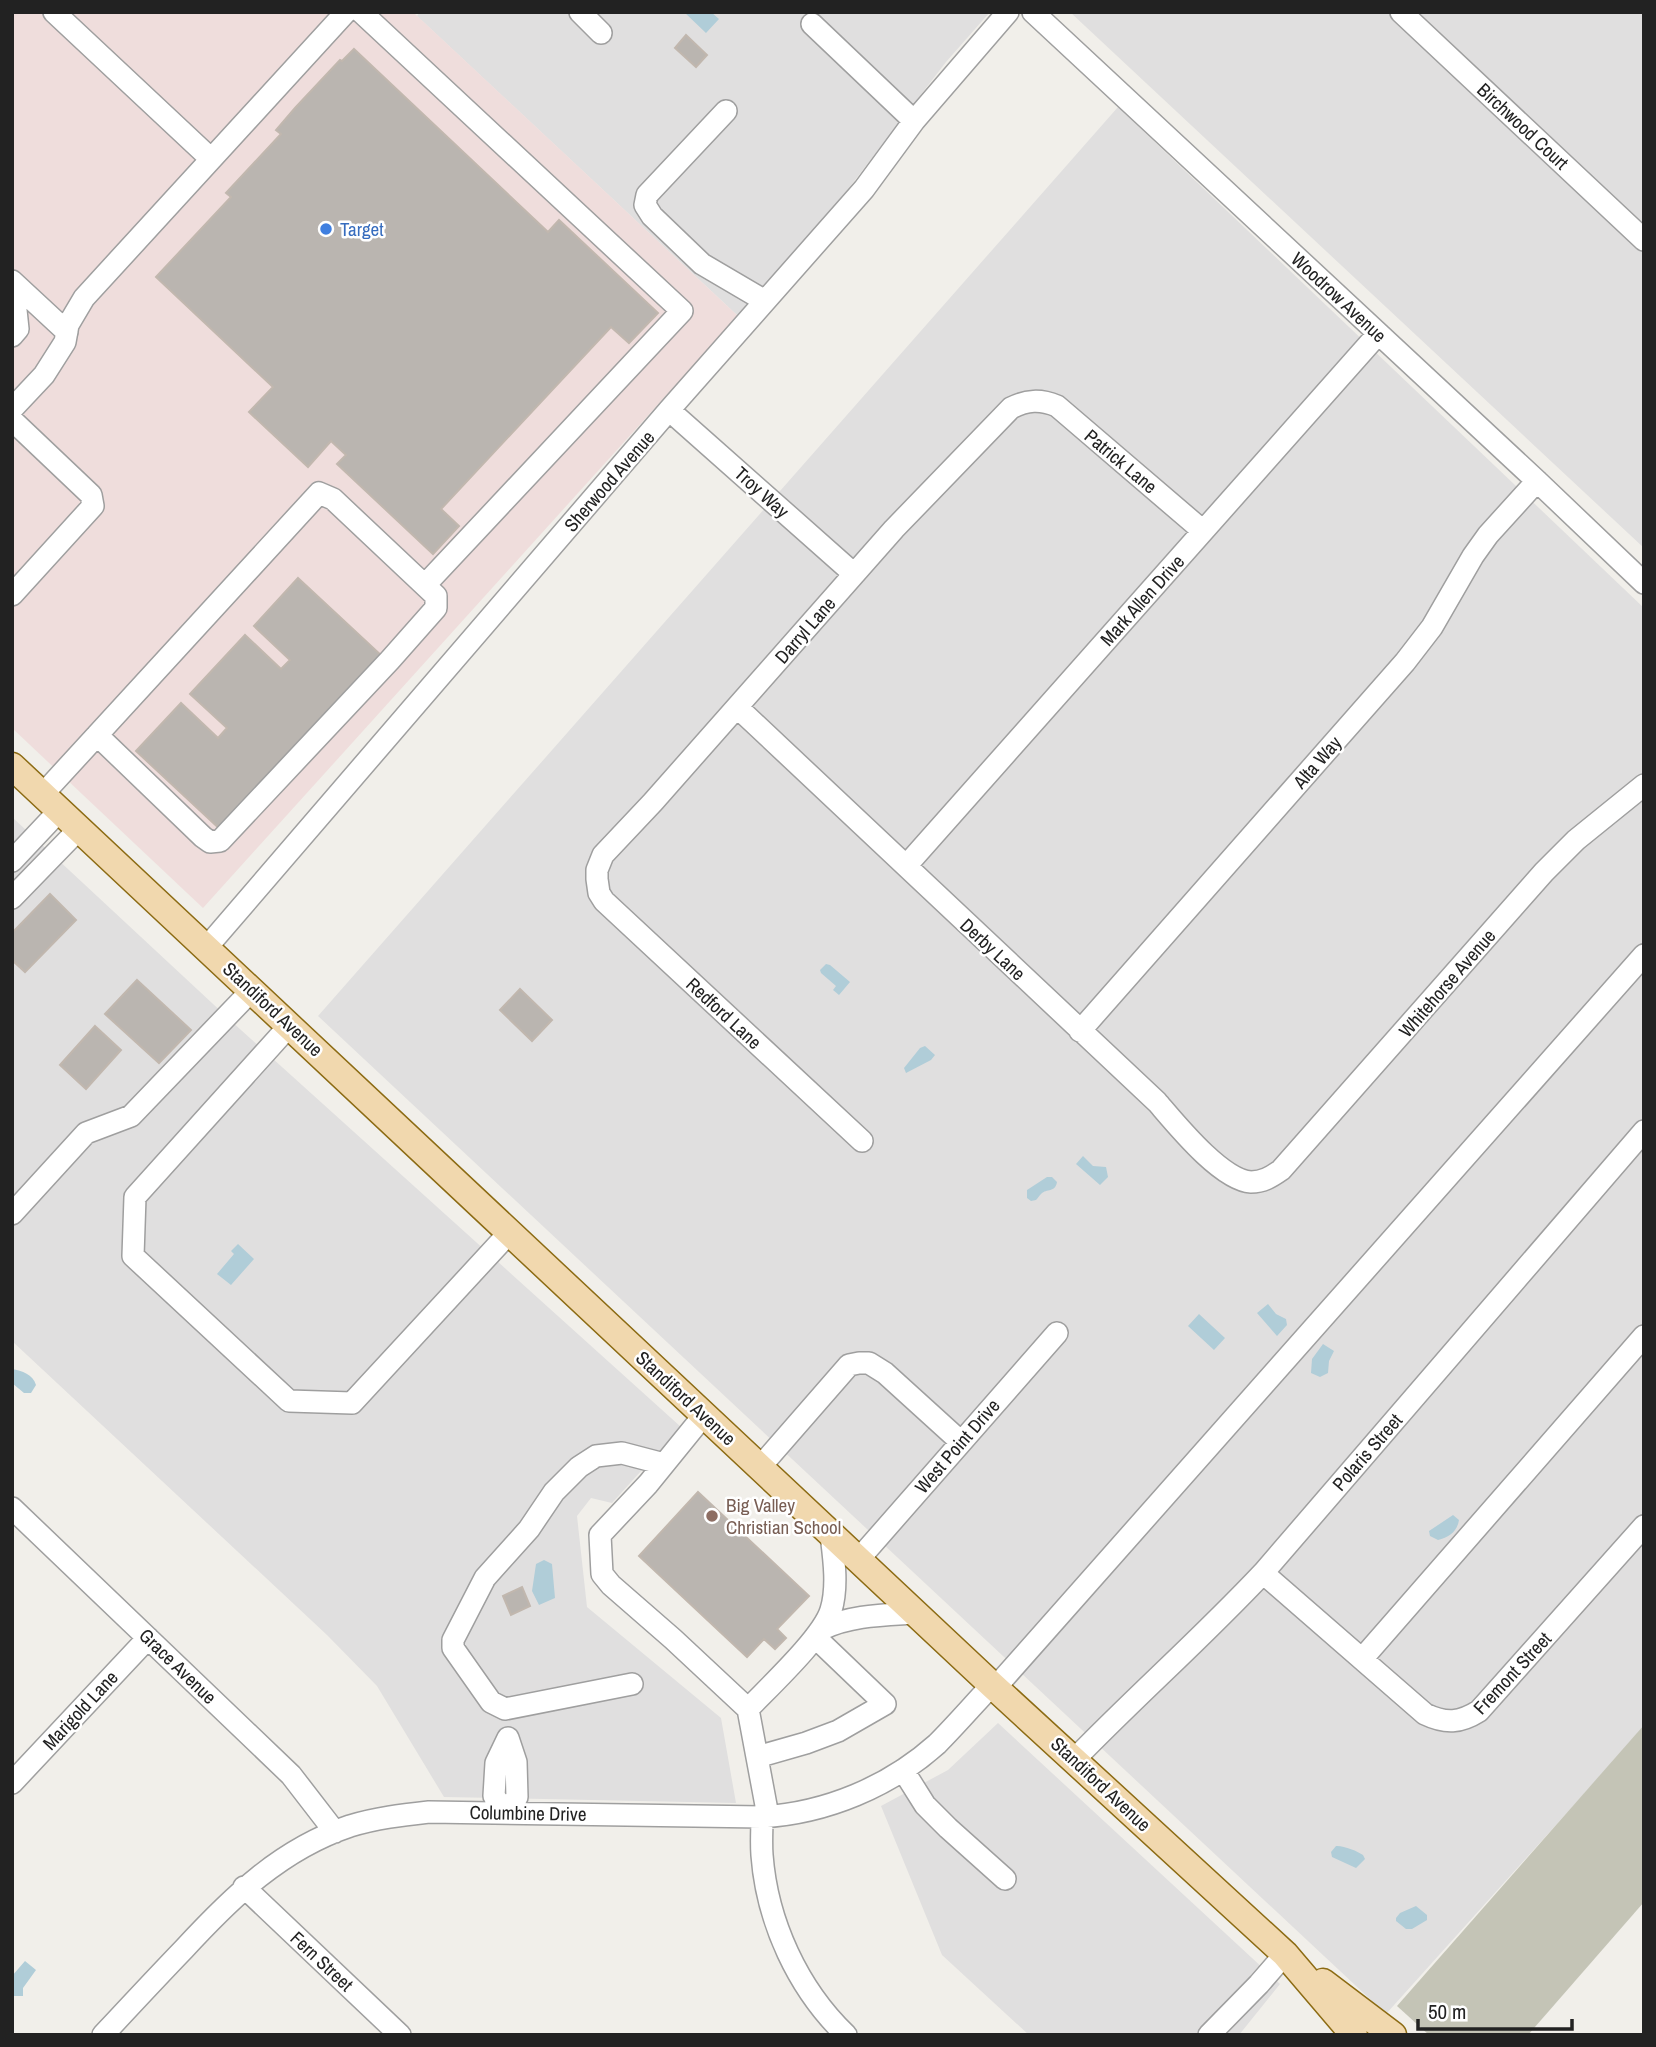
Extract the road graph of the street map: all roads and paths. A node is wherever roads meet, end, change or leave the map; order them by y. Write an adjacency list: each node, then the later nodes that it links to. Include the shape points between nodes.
1 (54, 12): 12 (street)
2 (346, 12): 12 (street)
3 (361, 12): 28 (street, via 682,311)
4 (580, 12): 9 (street)
5 (1007, 12): 11 (street, Sherwood Avenue)
6 (1032, 12): 18 (street, Woodrow Avenue)
7 (1401, 12): 13 (street, Birchwood Court)
8 (813, 24): 11 (street)
9 (601, 33)
10 (726, 111): 15 (street, via 648,195 645,205 702,264)
11 (914, 121): 15 (street, Sherwood Avenue, via 864,189)
12 (211, 159): 17 (street, via 84,298)
13 (1644, 240)
14 (12, 281): 17 (street)
15 (765, 301): 22 (street, Sherwood Avenue)
16 (12, 305): 19 (street, via 18,329)
17 (66, 332): 21 (street, via 65,342 44,375)
18 (1378, 334): 24 (street, Woodrow Avenue); 25 (street, Mark Allen Drive)
19 (12, 336)
20 (1034, 400): 25 (street, Patrick Lane, via 1057,406); 26 (street, Darryl Lane, via 1011,408)
21 (12, 409)
22 (669, 410): 26 (street, Troy Way); 40 (street, Sherwood Avenue)
23 (12, 420): 29 (street, via 91,495 93,506)
24 (1537, 481): 27 (street, Woodrow Avenue); 44 (street, Alta Way, via 1488,535 1405,662)
25 (1203, 531): 37 (street, Mark Allen Drive)
26 (854, 574): 30 (street, Darryl Lane)
27 (1644, 583)
28 (425, 585): 31 (street, via 333,499 318,493); 31 (street, via 436,596 436,608 220,841 203,837)
29 (12, 595)
30 (737, 707): 37 (street, Derby Lane); 38 (street, Darryl Lane, via 603,855)
31 (97, 735): 34 (street)
32 (12, 766): 34 (main road, Standiford Avenue)
33 (1644, 785): 47 (street, Whitehorse Avenue, via 1544,872 1281,1170)
34 (51, 802): 35 (main road, Standiford Avenue); 36 (street)
35 (79, 829): 39 (street); 40 (main road, Standiford Avenue)
36 (12, 861)
37 (906, 866): 44 (street, Derby Lane)
38 (597, 879): 46 (street, Redford Lane, via 604,901)
39 (12, 898)
40 (207, 947): 42 (main road, Standiford Avenue)
41 (1644, 955): 66 (street, Columbine Drive)
42 (252, 990): 43 (main road, Standiford Avenue); 48 (street, via 131,1116 86,1133)
43 (290, 1025): 49 (main road, Standiford Avenue); 49 (street, via 135,1197 133,1256 289,1401 352,1403)
44 (1080, 1031): 47 (street, Derby Lane, via 1223,1170)
45 (1644, 1130): 60 (street, Polaris Street)
46 (862, 1141)
47 (1254, 1182)
48 (12, 1214)
49 (510, 1232): 52 (main road, Standiford Avenue)
50 (1057, 1333): 53 (street, West Point Drive)
51 (1644, 1336): 64 (street)
52 (704, 1415): 54 (street); 55 (main road, Standiford Avenue)
53 (961, 1442): 55 (street, via 885,1373 869,1363 859,1363 849,1365); 59 (street, West Point Drive)
54 (664, 1464): 67 (street, via 622,1453 596,1456 579,1466 485,1578 453,1648 491,1702); 68 (street, via 600,1535 602,1574)
55 (760, 1467): 58 (main road, Standiford Avenue)
56 (12, 1508): 63 (street, Grace Avenue)
57 (1644, 1526): 64 (street, Fremont Street, via 1467,1719 1439,1721 1425,1714)
58 (831, 1535): 59 (main road, Standiford Avenue); 62 (street, via 832,1610)
59 (858, 1560): 61 (main road, Standiford Avenue)
60 (1263, 1573): 64 (street, Fremont Street); 70 (street, Polaris Street)
61 (915, 1613): 62 (street, via 851,1619); 66 (main road, Standiford Avenue)
62 (819, 1633): 68 (street); 69 (street, via 885,1704 838,1731)
63 (148, 1638): 72 (street, Marigold Lane); 75 (street, Grace Avenue, via 291,1774)
64 (1362, 1659)
65 (632, 1684): 67 (street)
66 (993, 1686): 70 (main road, Standiford Avenue); 71 (street, Columbine Drive, via 937,1744)
67 (505, 1709): 73 (street, via 516,1762 517,1797)
68 (748, 1709): 69 (street)
69 (757, 1756): 74 (street)
70 (1074, 1760): 78 (main road, Standiford Avenue)
71 (903, 1770): 74 (street, Columbine Drive, via 842,1801); 76 (street, via 925,1805)
72 (12, 1783)
73 (506, 1813): 74 (street, Columbine Drive); 75 (street, Columbine Drive, via 387,1816)
74 (765, 1816): 81 (street, via 762,1856 780,1937 816,2001)
75 (335, 1832): 77 (street, Columbine Drive, via 303,1846)
76 (1005, 1879)
77 (244, 1887): 79 (street, Columbine Drive); 80 (street, Fern Street)
78 (1285, 1954): 82 (street); 83 (main road, Standiford Avenue); 84 (main road)
79 (103, 2035)
80 (400, 2035)
81 (846, 2035)
82 (1209, 2035)
83 (1354, 2035)
84 (1393, 2035)

